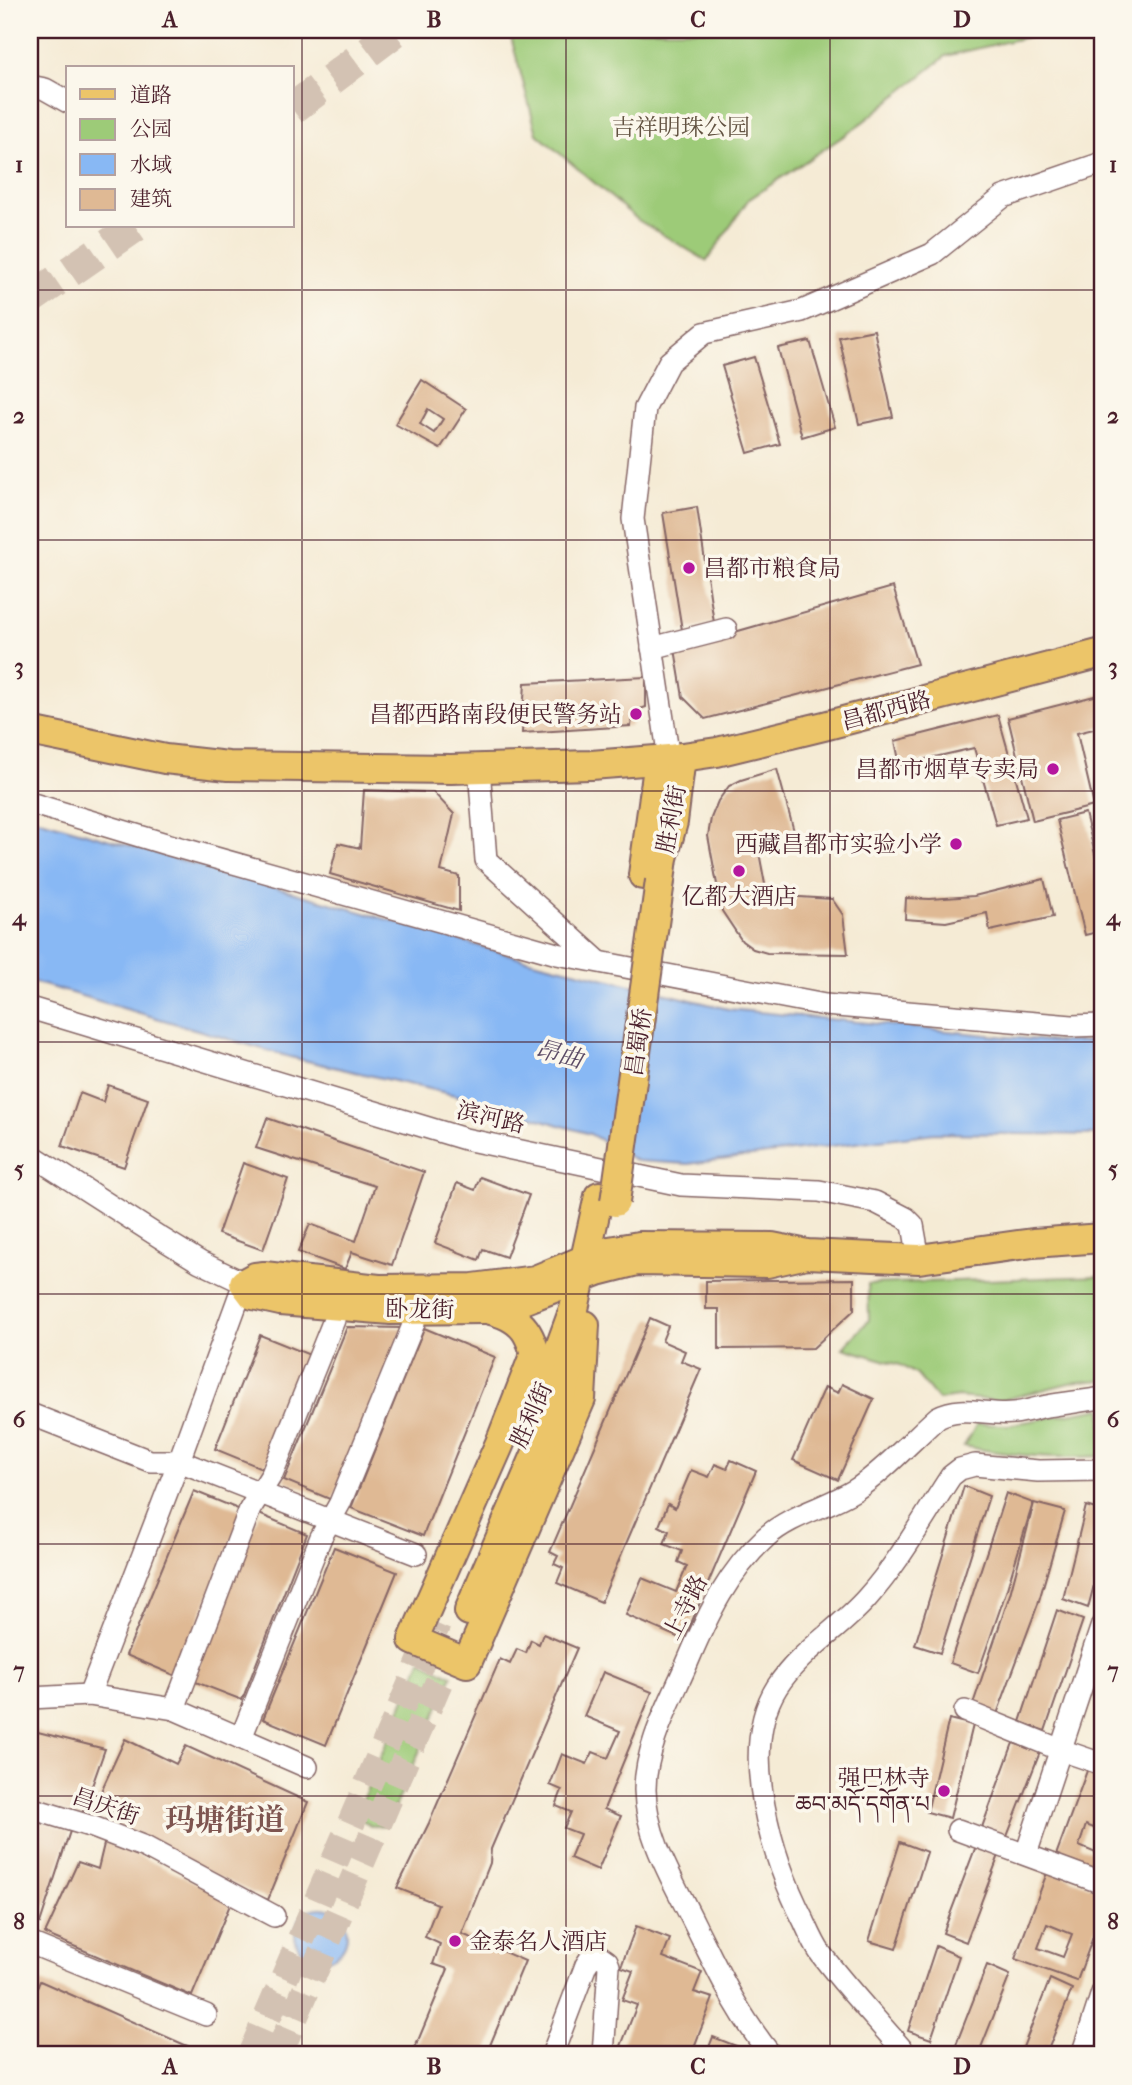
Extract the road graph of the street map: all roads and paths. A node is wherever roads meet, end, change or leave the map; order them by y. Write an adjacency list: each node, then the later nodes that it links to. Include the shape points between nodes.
1 (30, 86): 2 (street)
2 (66, 101)
3 (1102, 163): 5 (street, via 1003,197 932,254 802,311 704,333 669,362 645,408 633,519)
4 (726, 629): 5 (street)
5 (652, 648): 8 (street)
6 (1102, 653): 8 (main road, 昌都西路, via 824,726)
7 (30, 732): 9 (main road, 昌都西路, via 228,766)
8 (670, 759): 9 (main road, 昌都西路); 11 (main road, 胜利街, via 673,822)
9 (479, 768): 12 (street, via 486,860)
10 (30, 803): 12 (street, via 557,954)
11 (651, 881): 16 (main road, 昌蜀桥, bridge)
12 (598, 961): 14 (street, via 825,1005)
13 (30, 1008): 18 (street, 滨河路, via 465,1139 681,1185 819,1191 875,1202 913,1225)
14 (1102, 1025)
15 (30, 1154): 20 (street, 卧龙街, via 200,1262)
16 (607, 1199): 19 (main road, 胜利街)
17 (1102, 1238): 18 (main road)
18 (919, 1259): 19 (main road, via 807,1254 772,1247 639,1246)
19 (592, 1265): 20 (main road, 卧龙街, via 535,1280 482,1287 379,1289 264,1276); 21 (main road, 卧龙街); 24 (main road, 胜利街); 27 (main road, 胜利街)
20 (244, 1283): 21 (main road, 卧龙街, via 253,1295 280,1301); 29 (street)
21 (492, 1317): 25 (main road, via 509,1315 517,1320); 35 (street, via 520,1338 521,1366)
22 (334, 1320): 31 (street, via 272,1474)
23 (414, 1323): 32 (street)
24 (585, 1325): 25 (main road, via 581,1398 467,1663 414,1640); 27 (main road, 胜利街, via 559,1401 448,1628)
25 (536, 1353): 27 (main road)
26 (1102, 1398): 54 (street, 上寺路, via 1018,1413 960,1409 938,1416 857,1489 768,1536 733,1572 706,1620 656,1737 645,1790 648,1812 662,1859 723,1983)
27 (537, 1402)
28 (30, 1414): 29 (street, via 150,1461)
29 (179, 1461): 31 (street); 36 (street)
30 (1102, 1470): 55 (street, via 1038,1471 975,1465 960,1469 868,1598 791,1668 768,1706 759,1770 767,1821 788,1891 820,1952)
31 (260, 1492): 32 (street); 38 (street)
32 (330, 1520): 33 (street); 40 (street)
33 (416, 1554)
34 (1102, 1625): 41 (street)
35 (398, 1645)
36 (89, 1695): 37 (street); 38 (street)
37 (30, 1698)
38 (174, 1709): 40 (street)
39 (965, 1711): 41 (street)
40 (242, 1738): 43 (street)
41 (1061, 1750): 42 (street); 46 (street)
42 (1102, 1763)
43 (307, 1766)
44 (30, 1808): 48 (street, 昌庆街, via 145,1847)
45 (958, 1830): 46 (street)
46 (1026, 1854): 47 (street)
47 (1102, 1883)
48 (274, 1916)
49 (30, 1943): 51 (street)
50 (1102, 1993): 56 (street)
51 (206, 2015)
52 (552, 2055): 53 (street, via 586,1965 597,1954 609,1966)
53 (604, 2055)
54 (771, 2055)
55 (907, 2055)
56 (1082, 2055)

